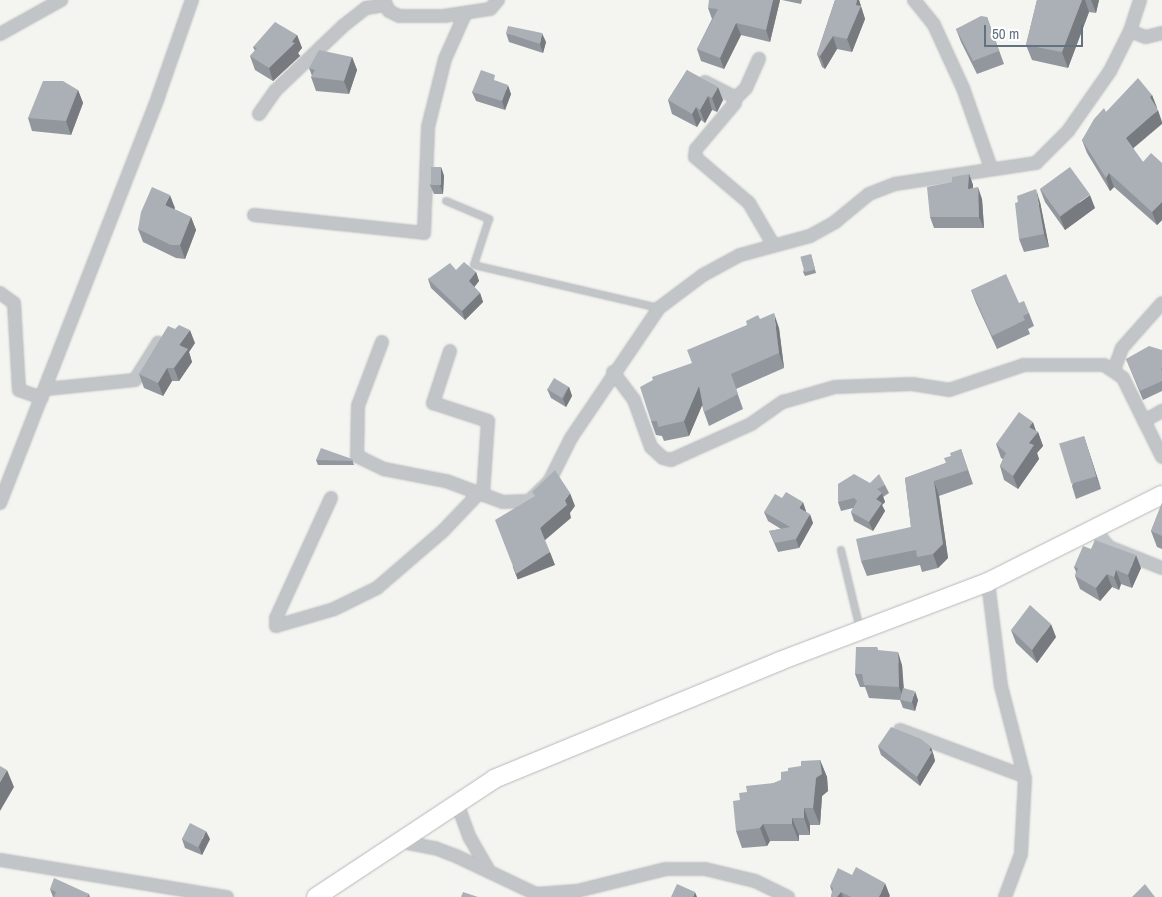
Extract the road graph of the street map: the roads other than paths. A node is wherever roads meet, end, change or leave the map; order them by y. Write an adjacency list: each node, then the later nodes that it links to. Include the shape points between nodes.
1 (192, 0): 27 (street)
2 (498, 0): 7 (street, via 490,10)
3 (914, 0): 15 (street, via 934,25 963,88)
4 (1140, 0): 8 (street)
5 (52, 2): 10 (street)
6 (384, 2): 7 (street, via 399,16); 14 (street, via 366,8 343,26 275,91)
7 (465, 14): 17 (street, via 445,59 428,127 424,233)
8 (1130, 31): 9 (street, via 1146,37); 15 (street, via 1110,71 1068,131 1050,150 1036,163 1025,167)
9 (1162, 33)
10 (0, 34)
11 (759, 59): 13 (street, via 746,88)
12 (705, 82): 13 (street)
13 (735, 99): 18 (street, via 694,154 748,203)
14 (259, 114)
15 (991, 168): 18 (street, via 895,184 869,194 835,222 810,236)
16 (446, 202): 21 (lane, via 489,219 474,265)
17 (254, 215)
18 (773, 244): 21 (street, via 740,255 703,275)
19 (0, 294): 27 (street, via 14,303 18,390)
20 (1162, 303): 25 (street, via 1122,348)
21 (659, 308): 26 (street)
22 (158, 342): 27 (street, via 135,380)
23 (382, 342): 31 (street, via 358,406 356,456 384,469 446,481)
24 (450, 351): 31 (street, via 433,403 488,421)
25 (1114, 370): 26 (street, via 1104,365 1024,365 949,390 912,384 835,387 783,402 750,424 671,460 651,447 634,400); 29 (street, via 1123,378)
26 (613, 372): 31 (street, via 571,438 548,482 529,501 503,502)
27 (44, 393): 34 (street)
28 (1162, 411): 29 (street)
29 (1144, 421): 30 (street)
30 (1162, 456)
31 (481, 493): 33 (street, via 377,588 334,609 276,626 276,618)
32 (1162, 495): 35 (street)
33 (331, 498)
34 (0, 503)
35 (1093, 528): 37 (street, via 1109,547); 38 (street)
36 (841, 550): 39 (lane)
37 (1162, 568)
38 (988, 582): 39 (street); 41 (street, via 1002,686)
39 (860, 631): 42 (street, via 494,779)
40 (900, 730): 41 (street)
41 (1024, 776): 50 (street, via 1021,854)
42 (457, 803): 43 (street); 45 (street, via 470,838)
43 (403, 842): 45 (street, via 435,848); 48 (street)
44 (0, 860): 47 (street)
45 (490, 872): 46 (street)
46 (536, 896): 49 (street, via 578,891 666,869 705,868 755,881)
47 (227, 897)
48 (316, 897)
49 (788, 897)
50 (1005, 897)

